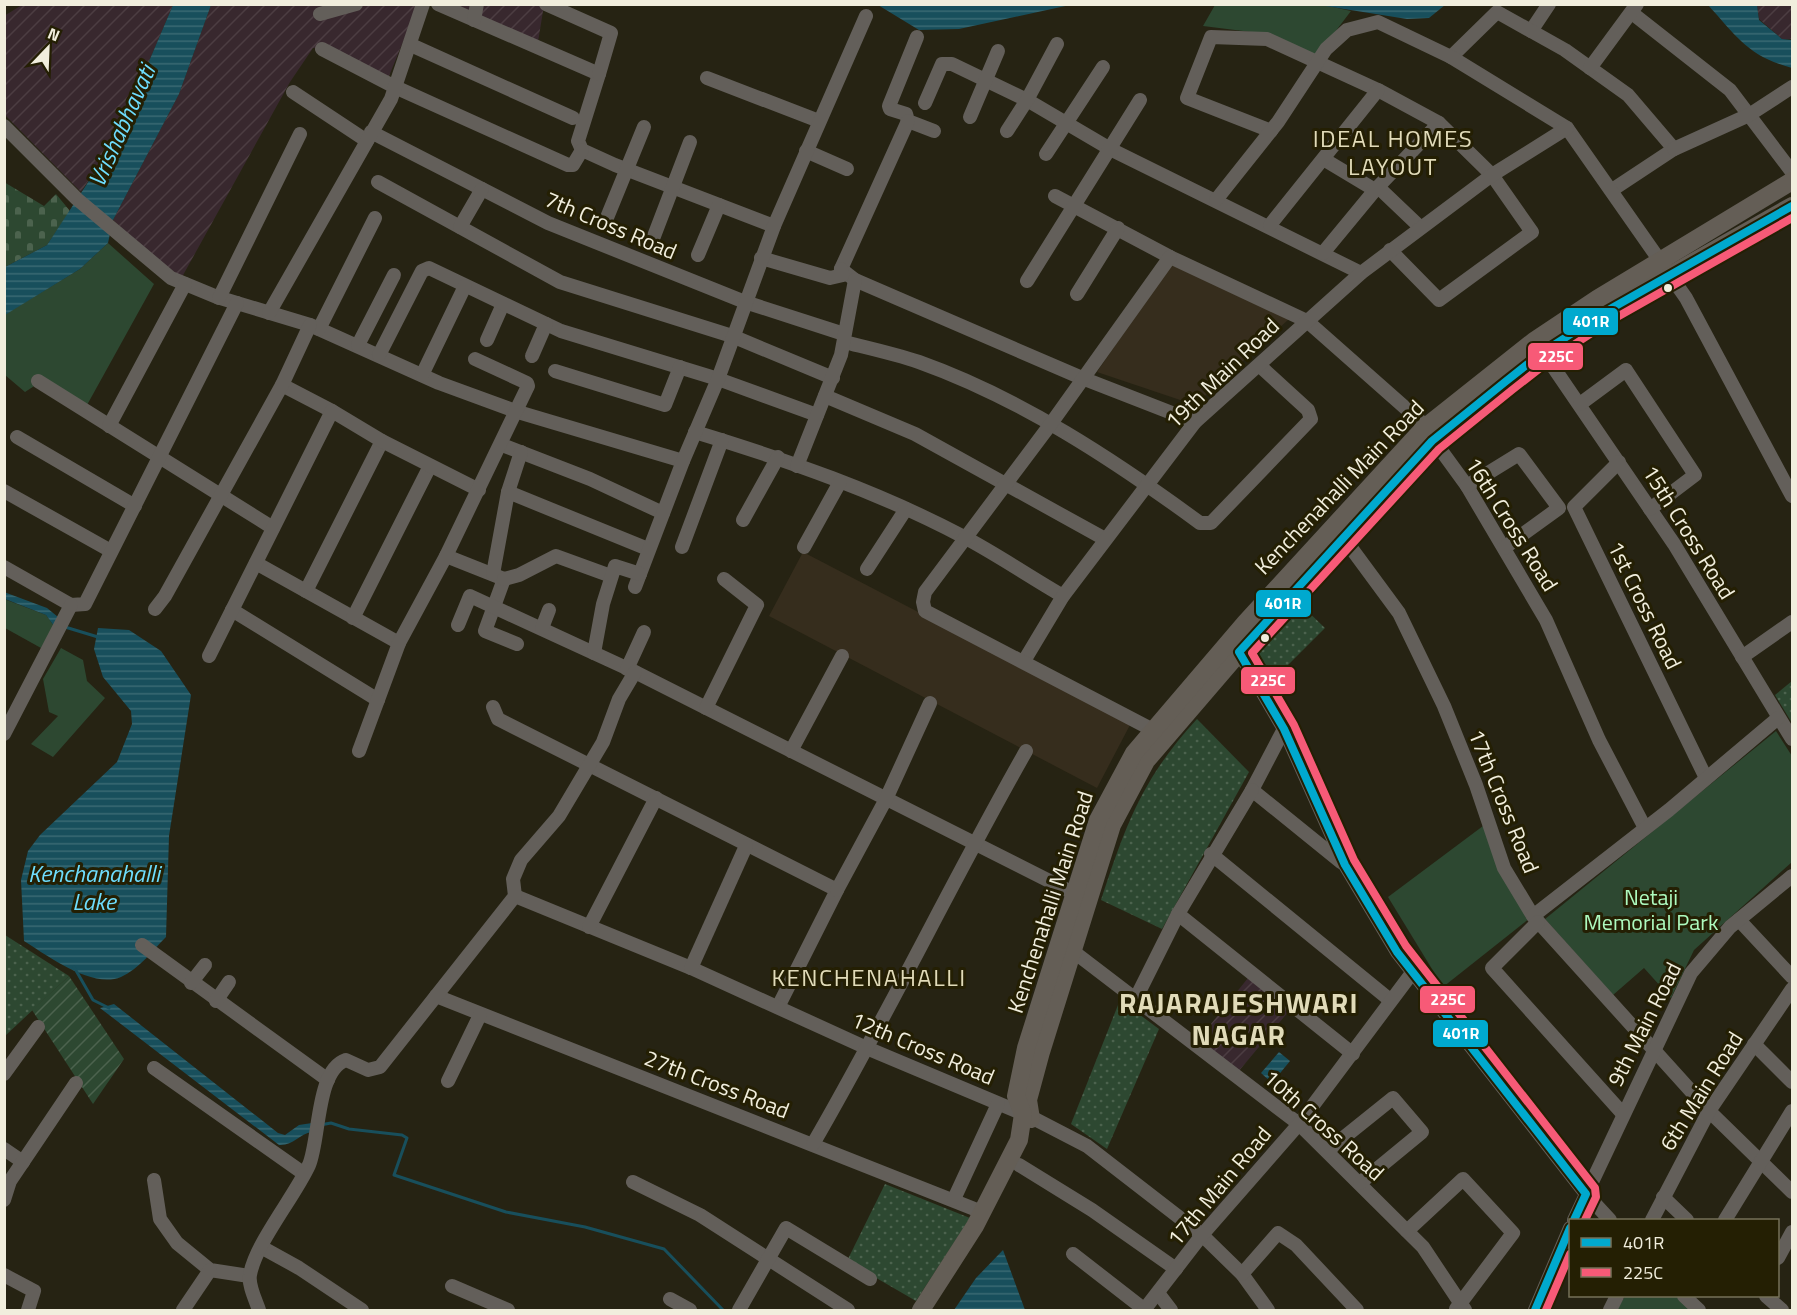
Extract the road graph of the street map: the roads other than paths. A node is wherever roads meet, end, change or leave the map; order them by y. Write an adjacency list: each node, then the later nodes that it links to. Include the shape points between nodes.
1 (356, 4): 9 (street)
2 (423, 4): 15 (street)
3 (438, 4): 11 (street)
4 (477, 4): 11 (street)
5 (546, 4): 22 (street, via 611,33)
6 (1549, 4): 12 (street)
7 (1495, 8): 12 (street); 18 (street)
8 (1635, 9): 21 (street); 32 (street, via 1730,90)
9 (320, 14)
10 (866, 16): 35 (street)
11 (474, 20): 22 (street)
12 (1531, 31): 21 (street)
13 (917, 37): 36 (street, via 889,106 906,114)
14 (1057, 44): 29 (street)
15 (411, 45): 25 (street); 34 (street)
16 (322, 49): 25 (street)
17 (998, 51): 24 (street)
18 (1451, 57): 19 (street, via 1378,22 1347,30); 41 (street)
19 (1317, 62): 27 (street); 44 (street); 44 (street, via 1267,39 1211,37 1187,98)
20 (1102, 67): 37 (street)
21 (1590, 68): 48 (street, via 1628,95)
22 (599, 74): 49 (street, via 578,141)
23 (707, 78): 35 (street)
24 (984, 82): 29 (street); 31 (street, via 952,64 942,63); 33 (street)
25 (395, 87): 46 (street); 49 (street, via 568,165 573,165)
26 (1792, 87): 32 (street)
27 (1378, 90): 38 (street); 53 (street)
28 (293, 92): 46 (street, 7th Cross Road)
29 (1027, 100): 37 (street); 43 (street)
30 (1140, 100): 50 (street)
31 (925, 103)
32 (1749, 115): 48 (street); 56 (street)
33 (970, 117)
34 (573, 118)
35 (819, 121): 51 (street)
36 (908, 121): 42 (street); 83 (street)
37 (1067, 122): 50 (street); 52 (street)
38 (1439, 123): 57 (street); 61 (street)
39 (4, 126): 88 (street, via 111,229 171,278)
40 (644, 127): 55 (street)
41 (1567, 128): 57 (street, 19th Main Road); 63 (street)
42 (934, 131)
43 (1007, 131)
44 (1271, 131): 65 (street)
45 (300, 134): 91 (street)
46 (369, 137): 62 (street, 7th Cross Road); 95 (street)
47 (690, 142): 60 (street)
48 (1674, 149): 63 (street)
49 (582, 150): 55 (street)
50 (1112, 150): 65 (street); 67 (street)
51 (806, 152): 54 (street); 72 (street)
52 (1046, 154)
53 (1325, 160): 61 (street); 71 (street)
54 (847, 169)
55 (627, 170): 60 (street); 70 (street)
56 (1792, 172)
57 (1492, 175): 74 (street, 19th Main Road); 77 (street, via 1532,232 1439,300)
58 (1792, 181): 82 (main road, Kenchenahalli Main Road)
59 (378, 182): 73 (street)
60 (672, 187): 66 (street); 76 (street)
61 (1376, 188): 74 (street); 78 (street)
62 (482, 189): 73 (street); 92 (street, 7th Cross Road)
63 (1612, 190): 82 (street)
64 (1054, 196): 67 (street, 16th Cross Road)
65 (1216, 200): 71 (street)
66 (719, 205): 72 (street); 79 (street)
67 (1075, 206): 75 (street, 16th Cross Road); 87 (street)
68 (1792, 206): 82 (main road, Kenchenahalli Main Road)
69 (375, 219): 98 (street)
70 (606, 220)
71 (1270, 225): 78 (street)
72 (774, 226): 81 (street)
73 (460, 227): 99 (street, via 560,282)
74 (1420, 227): 77 (street, 19th Main Road)
75 (1118, 228): 80 (street, 16th Cross Road); 90 (street)
76 (651, 244)
77 (1390, 250): 84 (street, 19th Main Road)
78 (1323, 253): 84 (street)
79 (698, 255)
80 (1170, 257): 96 (street, 16th Cross Road); 112 (street)
81 (761, 258): 83 (street, via 830,278 843,275); 92 (street)
82 (1666, 268): 103 (main road, Kenchenahalli Main Road); 125 (main road, Kenchenahalli Main Road, via 1597,299 1534,341); 145 (street)
83 (841, 269): 86 (street)
84 (1361, 273): 96 (street, 19th Main Road)
85 (394, 275): 102 (street)
86 (855, 280): 100 (street); 112 (street)
87 (1027, 281)
88 (185, 284): 91 (street); 123 (street)
89 (465, 286): 94 (street); 104 (street, via 432,269 422,271); 110 (street)
90 (1077, 294)
91 (219, 298): 93 (street)
92 (744, 302): 99 (street); 100 (street, 7th Cross Road)
93 (237, 303): 95 (street); 132 (street)
94 (504, 304): 97 (street); 101 (street)
95 (268, 313): 98 (street)
96 (1307, 321): 107 (street, 19th Main Road); 125 (street, 16th Cross Road, via 1419,420)
97 (546, 324): 105 (street); 108 (street)
98 (315, 327): 102 (street); 115 (street)
99 (732, 336): 111 (street); 113 (street)
100 (844, 338): 111 (street); 122 (street, 7th Cross Road, via 971,383)
101 (487, 340)
102 (358, 345): 104 (street)
103 (1543, 352): 117 (street, 15th Cross Road); 125 (main road, Kenchenahalli Main Road)
104 (379, 355): 110 (street)
105 (532, 357)
106 (476, 359): 119 (street, via 527,384)
107 (1260, 366): 121 (street, 19th Main Road); 139 (street, 7th Cross Road, via 1308,410 1311,419 1211,523 1200,523)
108 (681, 367): 109 (street, via 665,405); 113 (street)
109 (555, 371)
110 (422, 375): 119 (street)
111 (833, 378): 116 (street)
112 (1082, 378): 121 (street); 122 (street)
113 (718, 379): 120 (street); 124 (street)
114 (38, 381): 123 (street)
115 (282, 385): 118 (street); 144 (street)
116 (825, 396): 120 (street); 138 (street, via 915,434)
117 (1580, 404): 134 (street, 15th Cross Road); 148 (street, via 1626,370 1695,475)
118 (332, 411): 128 (street); 151 (street)
119 (518, 412): 129 (street); 133 (street)
120 (817, 415): 136 (street)
121 (1195, 422): 139 (street, 19th Main Road)
122 (1050, 425): 138 (street); 139 (street, 7th Cross Road)
123 (109, 426): 132 (street)
124 (695, 432): 127 (street); 133 (street)
125 (1428, 435): 140 (street, 16th Cross Road); 153 (main road, Kenchenahalli Main Road); 183 (main road, Kenchenahalli Main Road)
126 (17, 437): 146 (street)
127 (722, 440): 131 (street); 155 (street)
128 (382, 441): 135 (street); 169 (street)
129 (502, 445): 130 (street); 141 (street)
130 (521, 452): 143 (street); 149 (street)
131 (778, 457): 136 (street); 150 (street)
132 (159, 458): 144 (street); 146 (street)
133 (683, 461): 149 (street)
134 (1619, 462): 148 (street, 15th Cross Road); 203 (street, 1st Cross Road, via 1574,507)
135 (430, 466): 141 (street); 176 (street)
136 (797, 466): 137 (street)
137 (840, 482): 147 (street); 156 (street)
138 (1006, 483): 152 (street); 154 (street)
139 (1147, 484): 154 (street, 19th Main Road)
140 (1467, 486): 157 (street, 16th Cross Road); 157 (street, via 1519,454 1559,508)
141 (479, 490): 160 (street)
142 (4, 491): 159 (street)
143 (508, 492): 158 (street); 165 (street)
144 (221, 495): 151 (street); 173 (street)
145 (1792, 496)
146 (135, 506): 159 (street)
147 (906, 509): 152 (street); 163 (street)
148 (1650, 509): 187 (street, 15th Cross Road)
149 (663, 513): 158 (street)
150 (743, 520)
151 (273, 528): 161 (street)
152 (965, 537): 170 (street); 188 (street, via 925,592 926,611)
153 (1342, 537): 183 (main road, Kenchenahalli Main Road); 217 (street, 17th Cross Road, via 1399,613 1444,706 1504,868)
154 (1105, 539): 170 (street, 19th Main Road)
155 (682, 547)
156 (804, 547)
157 (1504, 548): 207 (street, 16th Cross Road, via 1546,620 1599,740)
158 (648, 549): 164 (street)
159 (111, 551): 171 (street, via 85,604)
160 (446, 556): 165 (street); 181 (street)
161 (256, 563): 169 (street); 174 (street)
162 (4, 567): 171 (street)
163 (867, 569)
164 (640, 574): 166 (street, via 616,565); 168 (street)
165 (499, 576): 166 (street, via 519,575 556,556); 172 (street)
166 (610, 576): 184 (street)
167 (724, 579): 193 (street, via 757,605)
168 (635, 587)
169 (306, 591): 176 (street)
170 (1063, 596): 188 (street, 19th Main Road)
171 (71, 605): 197 (street)
172 (496, 606): 178 (street, via 470,596); 179 (street); 182 (street, via 485,631)
173 (155, 609)
174 (232, 610): 185 (street); 190 (street)
175 (549, 610): 179 (street)
176 (353, 618): 181 (street)
177 (1792, 622): 187 (street)
178 (458, 625)
179 (542, 628): 184 (street)
180 (644, 632): 189 (street)
181 (399, 643): 190 (street)
182 (518, 644)
183 (1235, 646): 195 (street); 196 (main road, Kenchenahalli Main Road); 215 (main road, Kenchenahalli Main Road, via 1135,778)
184 (594, 653): 189 (street)
185 (209, 656)
186 (842, 656): 201 (street)
187 (1742, 657): 194 (street, 15th Cross Road)
188 (1024, 661): 196 (street)
189 (631, 670): 193 (street); 202 (street, via 603,742)
190 (378, 700): 199 (street)
191 (930, 703): 206 (street)
192 (493, 707): 202 (street, via 498,719)
193 (706, 708): 201 (street)
194 (1778, 717): 198 (street, 15th Cross Road); 203 (street)
195 (1284, 729): 204 (street); 211 (street)
196 (1153, 730): 215 (main road, Kenchenahalli Main Road, via 1122,771 1098,820)
197 (4, 734)
198 (1792, 739)
199 (359, 751)
200 (1026, 751): 208 (street)
201 (791, 752): 206 (street)
202 (587, 765): 205 (street); 214 (street, via 559,816 521,860 513,879)
203 (1706, 778): 207 (street)
204 (1252, 790): 210 (street); 211 (street)
205 (656, 798): 209 (street); 219 (street)
206 (886, 800): 208 (street); 213 (street)
207 (1645, 828): 217 (street)
208 (973, 844): 215 (street); 237 (street)
209 (746, 846): 213 (street); 223 (street)
210 (1211, 854): 216 (street); 232 (street)
211 (1345, 865): 224 (street)
212 (1792, 876): 218 (street, 9th Main Road)
213 (837, 890): 233 (street)
214 (515, 896): 219 (street, 12th Cross Road); 229 (street)
215 (1083, 898): 221 (main road, Kenchenahalli Main Road); 250 (main road, Kenchenahalli Main Road, via 1026,1048 1016,1096)
216 (1178, 914): 230 (street); 239 (street)
217 (1536, 919): 238 (street, 17th Cross Road); 249 (street, via 1492,968)
218 (1739, 920): 225 (street); 238 (street, 9th Main Road, via 1691,973)
219 (589, 927): 223 (street, 12th Cross Road)
220 (142, 945): 227 (street)
221 (1074, 952): 230 (street, 10th Cross Road); 250 (main road, Kenchenahalli Main Road, via 1033,1081)
222 (206, 965): 227 (street)
223 (692, 968): 233 (street, 12th Cross Road)
224 (1412, 973): 232 (street, 17th Main Road); 263 (street)
225 (1792, 977)
226 (229, 982): 231 (street)
227 (191, 983): 231 (street)
228 (1792, 989): 236 (street, 6th Main Road)
229 (436, 996): 234 (street, 27th Cross Road); 242 (street, via 380,1067 368,1070 346,1060 335,1065)
230 (1136, 998): 251 (street, 10th Cross Road)
231 (216, 1000): 242 (street)
232 (1390, 1000): 239 (street, 17th Main Road)
233 (778, 1007): 237 (street, 12th Cross Road)
234 (480, 1015): 243 (street); 252 (street, 27th Cross Road)
235 (38, 1027): 241 (street)
236 (1754, 1044): 244 (street); 247 (street, 6th Main Road)
237 (869, 1049): 246 (street, 12th Cross Road); 252 (street)
238 (1653, 1050): 247 (street, 17th Cross Road); 249 (street, 9th Main Road)
239 (1353, 1054): 251 (street, 17th Main Road)
240 (154, 1068): 258 (street)
241 (4, 1074)
242 (328, 1080): 258 (street, via 309,1164)
243 (448, 1081)
244 (1792, 1082)
245 (76, 1083): 255 (street)
246 (998, 1104): 250 (street, 12th Cross Road); 265 (street)
247 (1709, 1111): 256 (street, 17th Cross Road); 264 (street, 6th Main Road)
248 (1792, 1111): 256 (street)
249 (1623, 1114): 263 (street, 9th Main Road)
250 (1027, 1116): 257 (main road, Kenchenahalli Main Road, via 1031,1135); 267 (main road, Kenchenahalli Main Road, via 1012,1156); 276 (street, 12th Cross Road, via 1087,1146)
251 (1299, 1124): 254 (street, 10th Cross Road); 276 (street, 17th Main Road)
252 (813, 1144): 265 (street, 27th Cross Road)
253 (4, 1149): 255 (street)
254 (1327, 1151): 261 (street, 10th Cross Road); 261 (street, via 1394,1098 1422,1132)
255 (23, 1161): 266 (street)
256 (1760, 1163): 262 (street, 17th Cross Road); 272 (street)
257 (1019, 1165): 281 (street); 304 (main road, Kenchenahalli Main Road)
258 (303, 1173): 277 (street)
259 (154, 1180): 282 (street, via 160,1219 177,1243)
260 (633, 1182): 280 (street, via 700,1215)
261 (1360, 1183): 274 (street, 10th Cross Road)
262 (1792, 1192)
263 (1586, 1194): 268 (street, 9th Main Road); 269 (street)
264 (1663, 1197): 270 (street, 6th Main Road); 271 (street)
265 (954, 1199): 267 (street, 27th Cross Road)
266 (4, 1200)
267 (982, 1212): 303 (main road, Kenchenahalli Main Road)
268 (1575, 1219)
269 (1608, 1219)
270 (1653, 1219)
271 (1685, 1219)
272 (1726, 1219)
273 (1569, 1230): 308 (street)
274 (1407, 1231): 293 (street, 10th Cross Road, via 1423,1247); 293 (street, via 1463,1179 1513,1233)
275 (1792, 1232): 279 (street)
276 (1202, 1235): 281 (street, 17th Main Road); 283 (street, 12th Cross Road)
277 (261, 1247): 285 (street); 298 (street)
278 (1073, 1254): 294 (street)
279 (1779, 1256)
280 (768, 1261): 286 (street, via 786,1228); 301 (street); 302 (street)
281 (1176, 1269): 288 (street, 17th Main Road)
282 (210, 1270): 285 (street); 296 (street)
283 (1242, 1274): 306 (street, 12th Cross Road); 307 (street, via 1278,1233 1296,1245)
284 (4, 1275): 295 (street, via 34,1291)
285 (249, 1276): 297 (street)
286 (870, 1279)
287 (452, 1286): 299 (street)
288 (1158, 1293): 294 (street, 17th Main Road); 305 (street)
289 (1617, 1297): 309 (street)
290 (1685, 1297): 310 (street)
291 (1767, 1297): 311 (street)
292 (670, 1299): 300 (street)
293 (1460, 1308)
294 (1144, 1310)
295 (28, 1311)
296 (183, 1311)
297 (259, 1311)
298 (362, 1311)
299 (508, 1311)
300 (690, 1311)
301 (739, 1311)
302 (848, 1311)
303 (921, 1311)
304 (933, 1311)
305 (1171, 1311)
306 (1268, 1311)
307 (1357, 1311)
308 (1535, 1311)
309 (1610, 1311)
310 (1699, 1311)
311 (1782, 1311)

